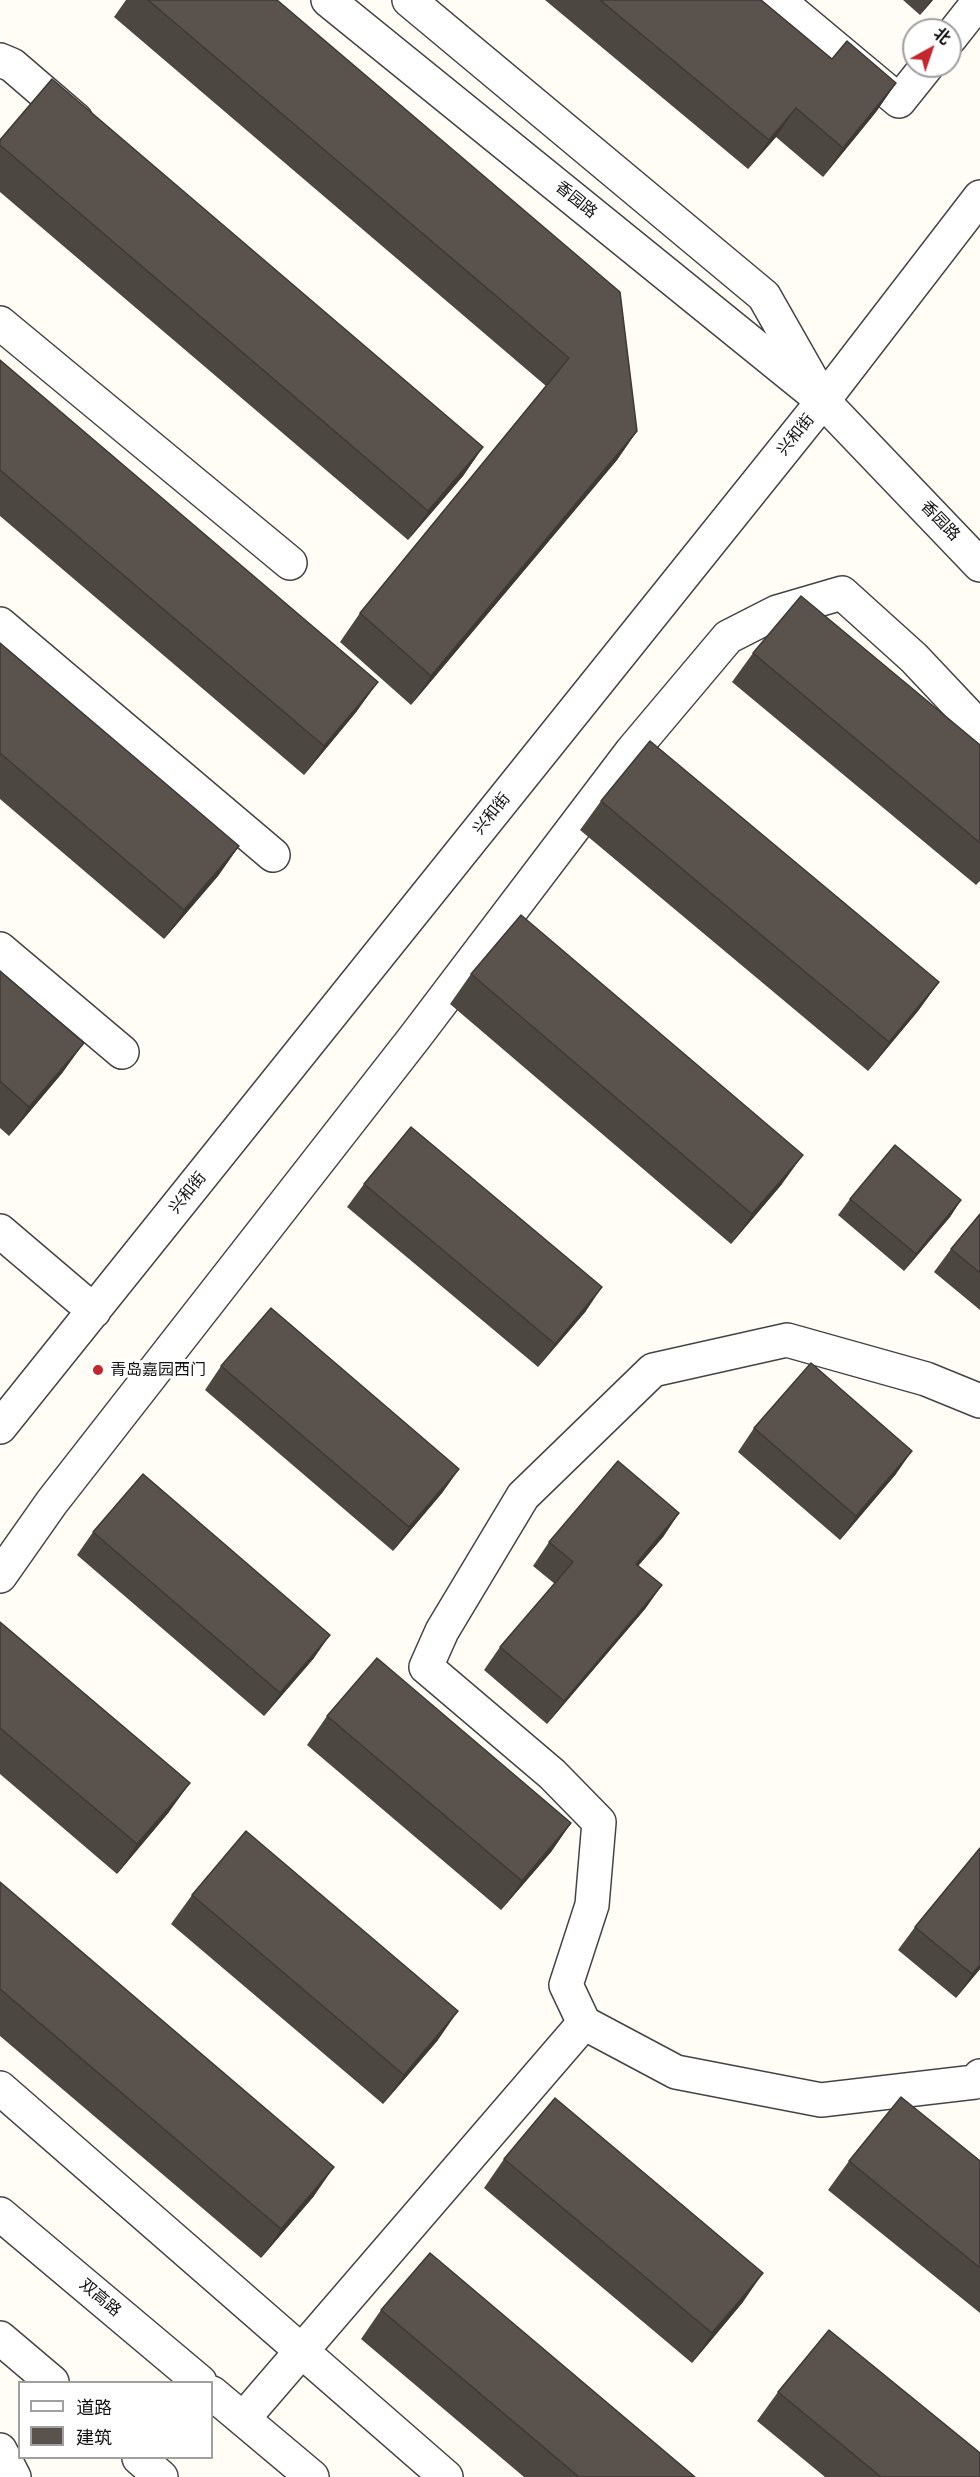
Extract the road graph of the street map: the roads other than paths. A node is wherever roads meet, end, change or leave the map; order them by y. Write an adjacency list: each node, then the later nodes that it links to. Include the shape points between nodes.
1 (328, 0): 11 (street, 香园路)
2 (409, 0): 11 (street, 香园路, via 764,296)
3 (777, 0): 7 (street, via 899,101)
4 (980, 0): 5 (street)
5 (962, 23)
6 (0, 60): 8 (street, via 12,65)
7 (917, 78)
8 (102, 142)
9 (980, 197): 11 (street, 兴和街)
10 (0, 323): 12 (street)
11 (824, 401): 13 (street, 香园路); 20 (street, 兴和街)
12 (290, 563)
13 (980, 565)
14 (0, 624): 16 (street)
15 (980, 728): 23 (street, via 914,658 842,593 777,612 728,637 632,751 408,1046 52,1502)
16 (273, 855)
17 (0, 949): 18 (street)
18 (122, 1052)
19 (0, 1231): 20 (street)
20 (94, 1311): 22 (street, 兴和街)
21 (980, 1401): 24 (street, via 926,1379 787,1340 653,1370 523,1496 442,1631 426,1667 552,1774 599,1822 592,1905 566,1985)
22 (0, 1427)
23 (0, 1575)
24 (584, 2023): 25 (street, via 676,2072 821,2100 975,2082); 29 (street)
25 (980, 2076)
26 (0, 2088): 29 (street)
27 (0, 2214): 31 (street, 双高路)
28 (0, 2338): 30 (street)
29 (302, 2350): 33 (street); 39 (street)
30 (51, 2381)
31 (199, 2381)
32 (213, 2394): 33 (street)
33 (243, 2419): 38 (street)
34 (0, 2450): 36 (street)
35 (141, 2459): 37 (street)
36 (14, 2477)
37 (161, 2477)
38 (312, 2477)
39 (446, 2477)

